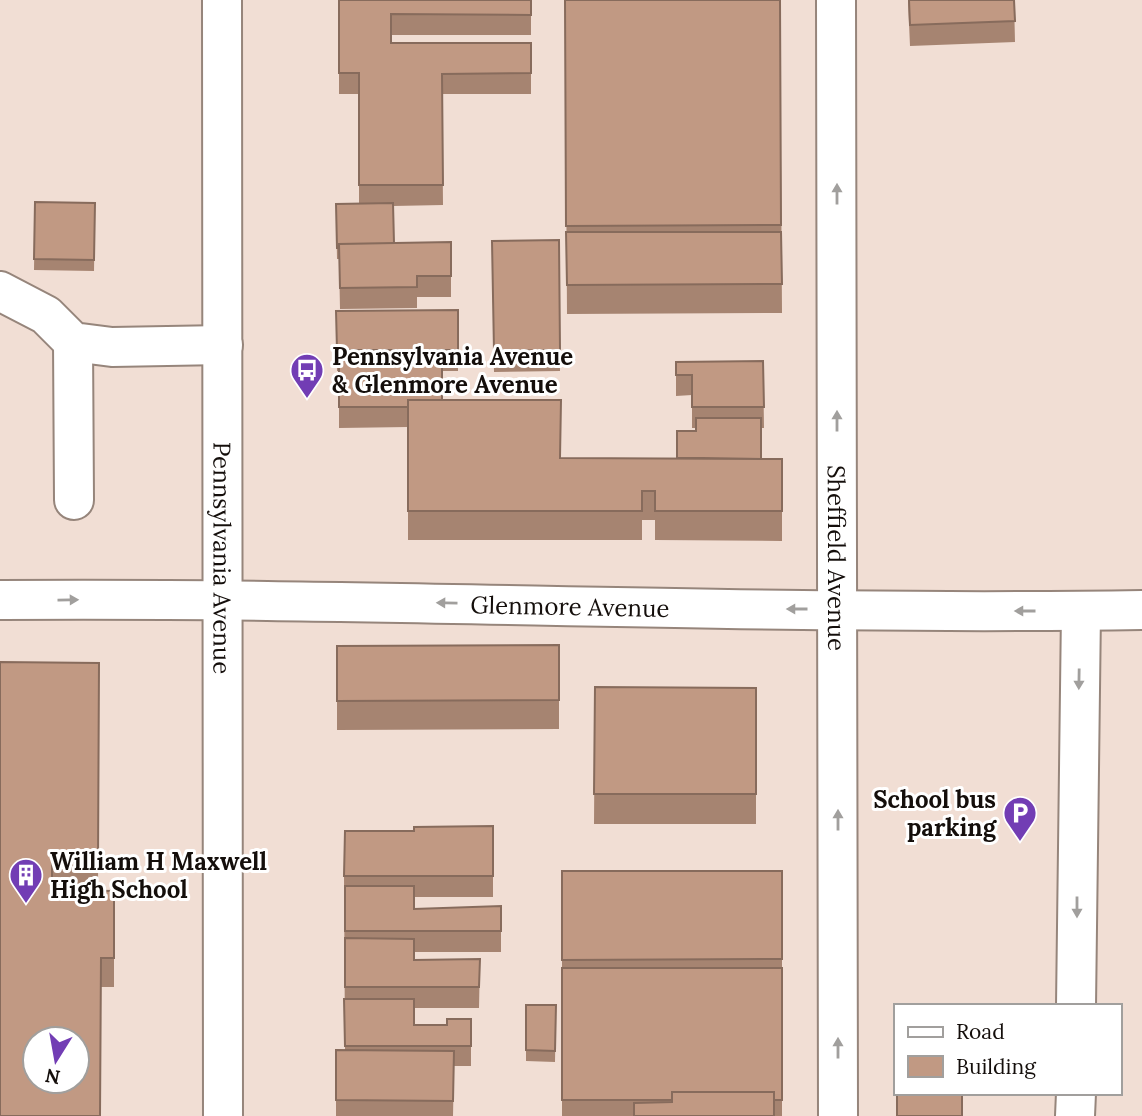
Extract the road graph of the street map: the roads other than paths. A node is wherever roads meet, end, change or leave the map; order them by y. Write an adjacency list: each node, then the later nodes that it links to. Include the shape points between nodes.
1 (222, 0): 5 (street, Pennsylvania Avenue)
2 (836, 0): 9 (street, Sheffield Avenue, one-way to 2)
3 (0, 291): 4 (street, via 46,315)
4 (73, 341): 5 (street, via 112,346); 6 (street)
5 (223, 345): 7 (street, Pennsylvania Avenue)
6 (74, 500)
7 (223, 598): 8 (street, Glenmore Avenue, one-way to 7); 9 (street, Glenmore Avenue, one-way to 7); 14 (street, Pennsylvania Avenue)
8 (0, 600)
9 (837, 609): 11 (street, Glenmore Avenue, one-way to 9); 15 (street, Sheffield Avenue, one-way to 9)
10 (1142, 610): 11 (street, Glenmore Avenue)
11 (1081, 611): 12 (street, one-way to 12)
12 (1076, 1004)
13 (1076, 1095): 16 (street)
14 (223, 1116)
15 (838, 1116)
16 (1076, 1116)

